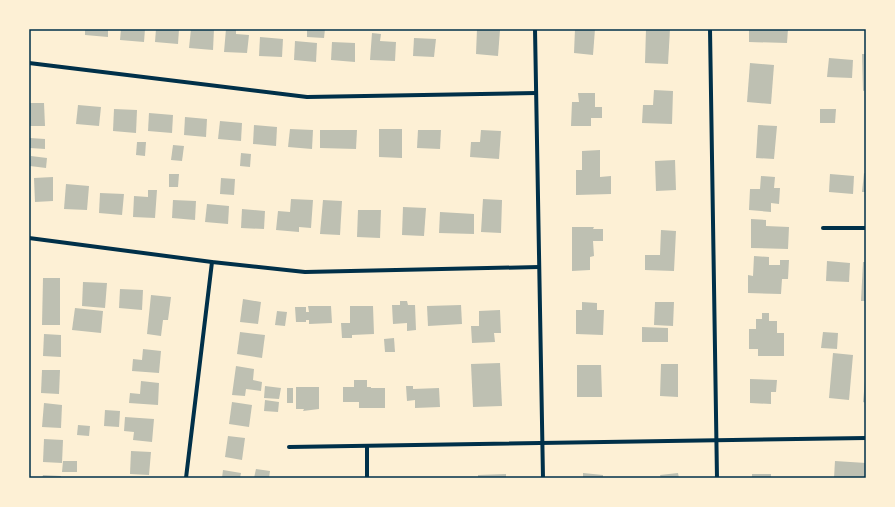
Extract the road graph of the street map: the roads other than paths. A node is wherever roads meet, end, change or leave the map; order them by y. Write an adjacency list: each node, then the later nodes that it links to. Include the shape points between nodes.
1 (535, 29): 4 (street)
2 (710, 29): 11 (street)
3 (29, 63): 4 (street, via 307,96)
4 (536, 93): 9 (street)
5 (823, 228): 6 (street)
6 (866, 228)
7 (29, 238): 8 (street)
8 (212, 262): 9 (street, via 305,272); 15 (street)
9 (539, 267): 12 (street)
10 (866, 438): 11 (street)
11 (716, 439): 12 (street); 18 (street)
12 (542, 442): 13 (street); 17 (street)
13 (367, 446): 14 (street); 16 (street)
14 (289, 447)
15 (186, 478)
16 (368, 478)
17 (542, 478)
18 (717, 478)

